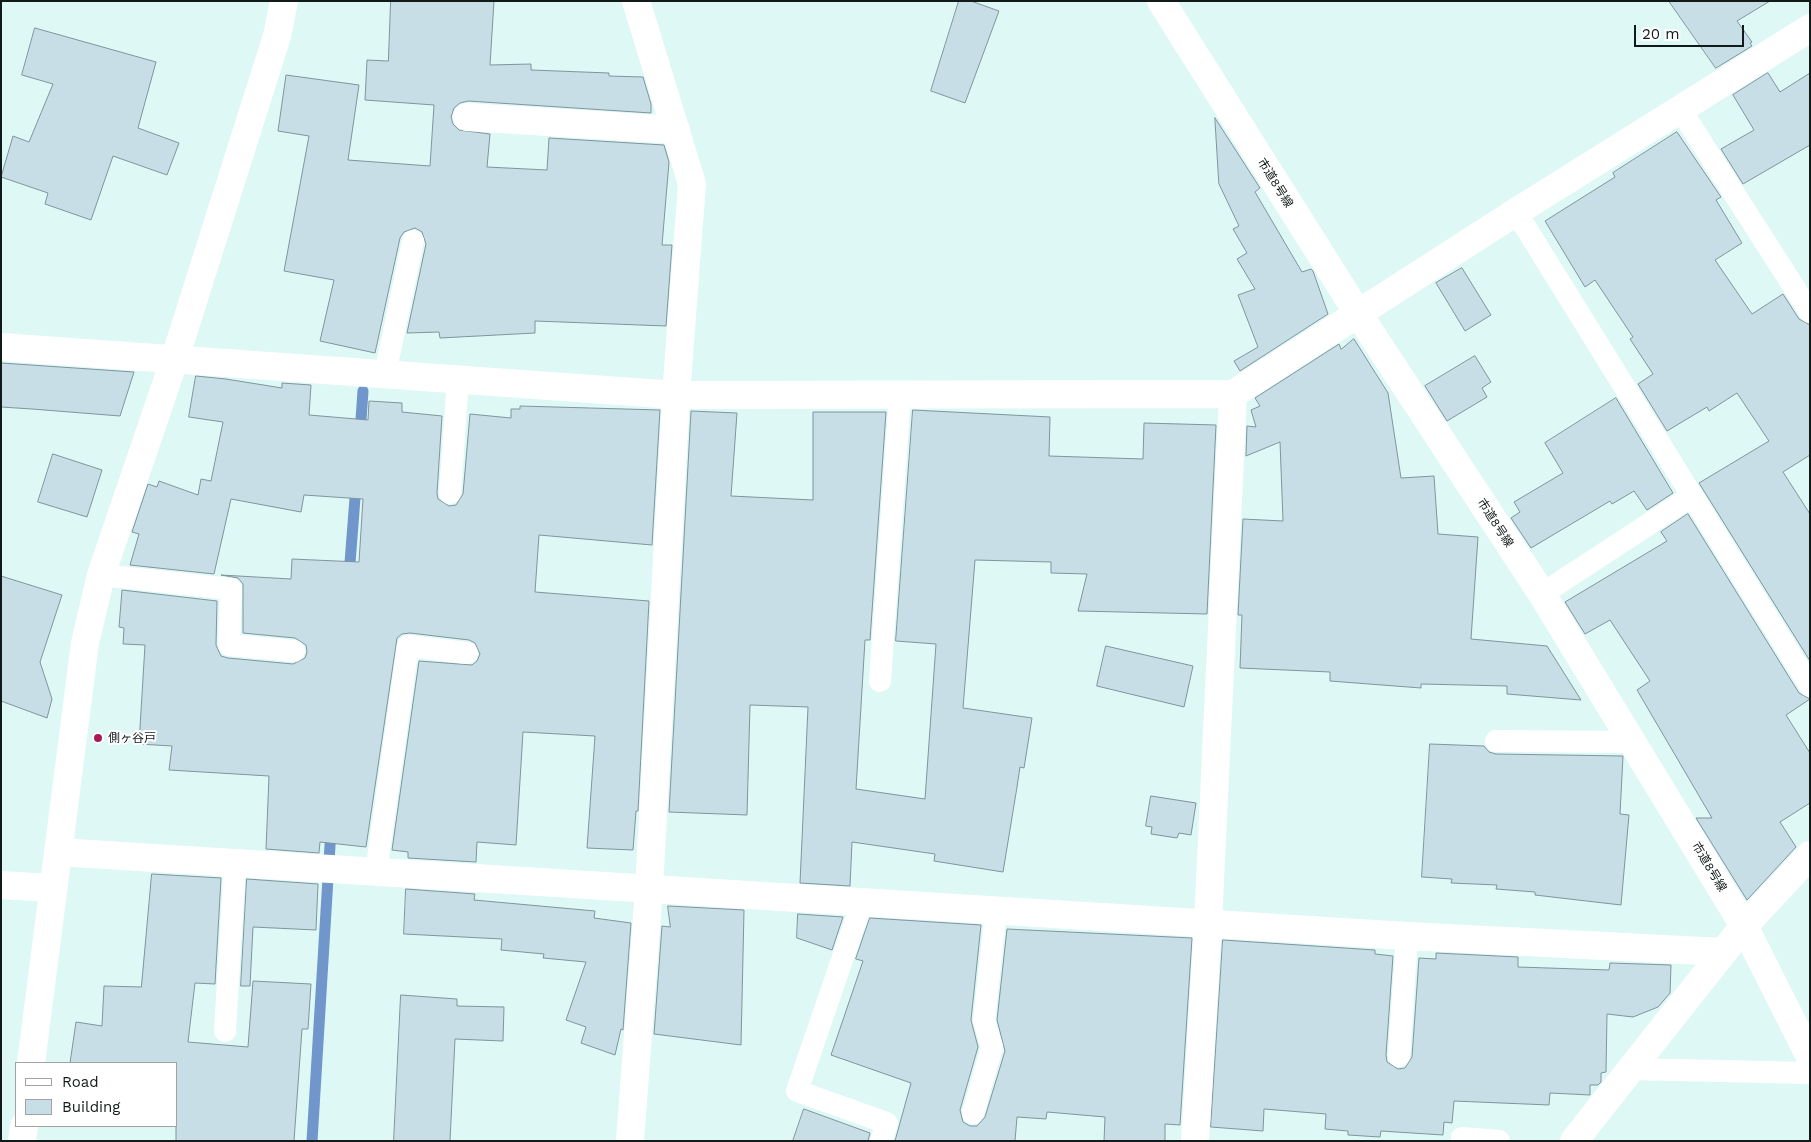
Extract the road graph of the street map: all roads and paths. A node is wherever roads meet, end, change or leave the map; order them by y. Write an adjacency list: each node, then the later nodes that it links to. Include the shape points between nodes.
1 (284, 1): 13 (street, via 277,36)
2 (636, 1): 7 (street)
3 (1161, 1): 11 (street, 市道8号線)
4 (1810, 28): 5 (street)
5 (1680, 109): 8 (street); 10 (lane)
6 (467, 117): 7 (street)
7 (676, 130): 18 (street, via 692,184)
8 (1516, 212): 11 (street); 20 (lane)
9 (414, 241): 14 (lane)
10 (1810, 312)
11 (1359, 315): 16 (street); 22 (street, 市道8号線)
12 (1, 347): 13 (street)
13 (175, 358): 14 (street); 21 (street)
14 (386, 374): 15 (street)
15 (458, 379): 18 (street); 19 (lane)
16 (1233, 394): 17 (street); 38 (street)
17 (900, 395): 18 (street); 25 (lane)
18 (676, 396): 35 (street)
19 (450, 492)
20 (1692, 496): 22 (lane); 26 (lane)
21 (101, 575): 23 (lane, via 231,589 228,645); 29 (street, via 86,644)
22 (1542, 594): 28 (street, 市道8号線)
23 (294, 651)
24 (468, 653): 32 (lane, via 408,646)
25 (880, 681)
26 (1810, 686)
27 (1496, 741): 28 (lane)
28 (1633, 742): 39 (street, 市道8号線)
29 (58, 852): 31 (street); 34 (street)
30 (1810, 855): 39 (street)
31 (235, 863): 32 (street); 42 (lane)
32 (376, 872): 35 (street)
33 (1, 885): 34 (street)
34 (53, 888): 45 (street)
35 (649, 889): 36 (street); 52 (street)
36 (862, 902): 37 (street); 53 (lane, via 797,1091 887,1123)
37 (996, 910): 38 (street); 48 (lane, via 984,1021 992,1047)
38 (1208, 924): 40 (street); 54 (street)
39 (1744, 926): 41 (street); 44 (street, 市道8号線)
40 (1407, 936): 41 (street); 43 (lane)
41 (1723, 952): 46 (street)
42 (225, 1032)
43 (1399, 1056)
44 (1810, 1057)
45 (31, 1062)
46 (1629, 1069): 47 (lane); 56 (street)
47 (1810, 1073)
48 (973, 1113)
49 (24, 1127): 51 (street)
50 (1462, 1138): 55 (lane)
51 (22, 1141)
52 (630, 1141)
53 (881, 1141)
54 (1195, 1141)
55 (1499, 1141)
56 (1574, 1141)

